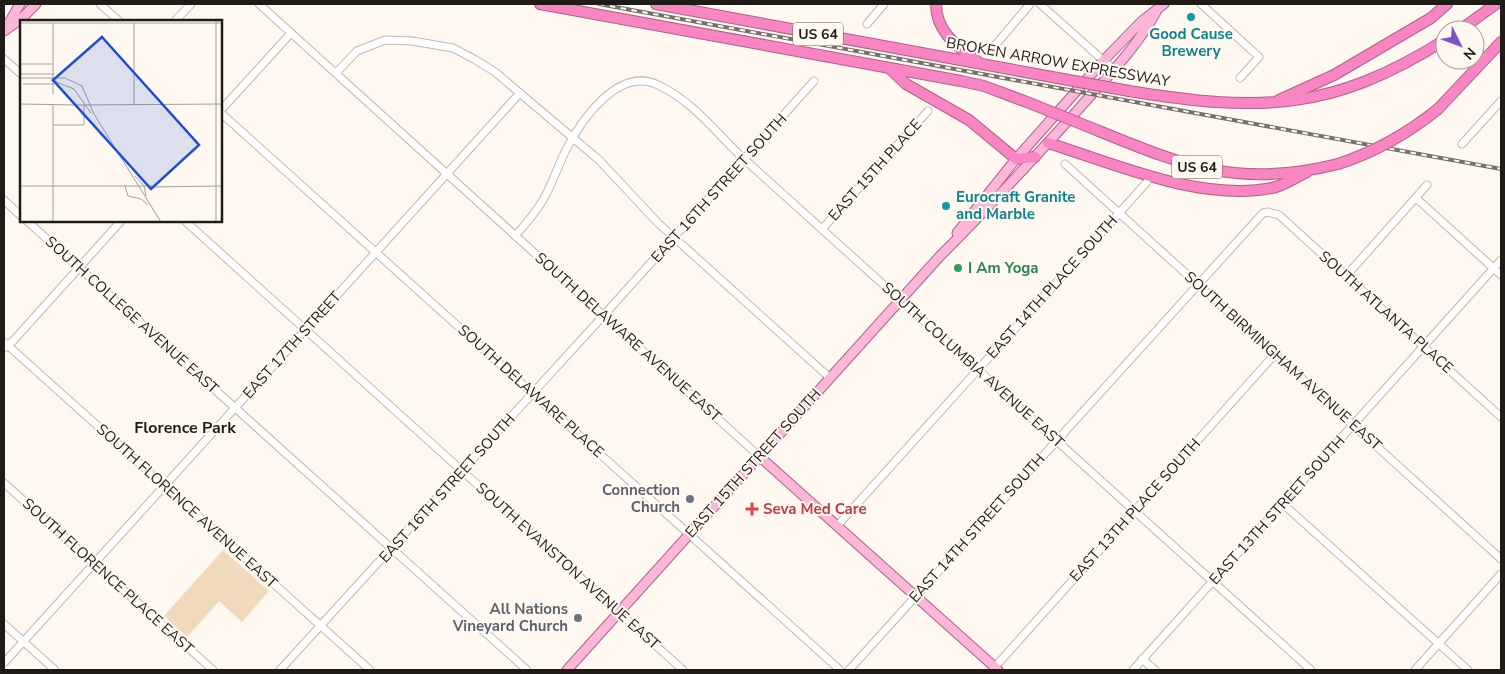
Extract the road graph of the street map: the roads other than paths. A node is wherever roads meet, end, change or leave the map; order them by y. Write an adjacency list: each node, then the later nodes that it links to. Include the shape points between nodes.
1 (20, 4): 21 (main road)
2 (36, 4): 21 (main road)
3 (100, 4): 17 (street)
4 (191, 4): 18 (street)
5 (258, 4): 22 (street, SOUTH DELAWARE AVENUE EAST)
6 (540, 4): 29 (highway, US 64)
7 (656, 4): 28 (highway, BROKEN ARROW EXPRESSWAY / US 64)
8 (884, 4): 20 (street)
9 (936, 4): 28 (highway, via 937,17 947,36)
10 (1030, 4): 25 (street)
11 (1040, 4): 27 (street)
12 (1164, 4): 16 (main road, EAST 15TH STREET SOUTH)
13 (1201, 4): 33 (street, via 1259,57)
14 (1447, 4): 37 (highway, via 1430,18 1334,75)
15 (1499, 4): 19 (highway)
16 (1156, 12): 27 (main road, EAST 15TH STREET SOUTH); 30 (main road, EAST 15TH STREET SOUTH)
17 (118, 20)
18 (176, 20)
19 (1475, 20)
20 (867, 24)
21 (5, 30)
22 (291, 33): 32 (street, SOUTH DELAWARE AVENUE EAST); 38 (street)
23 (1501, 42): 48 (highway, US 64, bridge, via 1438,109 1418,125 1359,157)
24 (1435, 46): 37 (highway, BROKEN ARROW EXPRESSWAY / US 64, via 1356,86 1314,98)
25 (993, 48)
26 (4, 59): 31 (street)
27 (1103, 61): 30 (street); 46 (main road, EAST 15TH STREET SOUTH)
28 (980, 63): 37 (highway, BROKEN ARROW EXPRESSWAY / US 64, bridge, via 1129,91 1220,104)
29 (888, 67): 46 (highway, via 906,84 969,120); 48 (highway, US 64, bridge, via 984,86 1177,161 1217,172 1263,176)
30 (1114, 70): 42 (main road, EAST 15TH STREET SOUTH)
31 (20, 73)
32 (336, 73): 35 (street, via 365,46 396,39 463,52); 49 (street, SOUTH DELAWARE AVENUE EAST)
33 (1240, 78)
34 (814, 82): 45 (street, EAST 16TH STREET SOUTH)
35 (520, 93): 41 (street); 49 (street, EAST 17TH STREET)
36 (1501, 101): 43 (street)
37 (1268, 104)
38 (222, 111)
39 (928, 111): 60 (street, EAST 15TH PLACE)
40 (222, 113): 63 (street, SOUTH DELAWARE PLACE)
41 (573, 138): 45 (street, SOUTH COLUMBIA AVENUE EAST, via 596,107 616,88 647,81 671,92); 61 (street, via 543,200); 62 (street, via 614,174)
42 (1048, 142): 44 (main road, EAST 15TH STREET SOUTH); 48 (highway, via 1196,187 1274,188)
43 (1462, 144)
44 (1035, 157): 46 (highway); 64 (main road, EAST 15TH STREET SOUTH)
45 (744, 159): 60 (street, SOUTH COLUMBIA AVENUE EAST); 62 (street, EAST 16TH STREET SOUTH)
46 (1016, 159): 64 (main road, EAST 15TH STREET SOUTH)
47 (1065, 164): 55 (street, SOUTH BIRMINGHAM AVENUE EAST)
48 (1307, 172)
49 (447, 174): 61 (street, SOUTH DELAWARE AVENUE EAST); 63 (street, EAST 17TH STREET)
50 (1146, 182): 55 (street, EAST 14TH PLACE SOUTH)
51 (1427, 185): 52 (street)
52 (1416, 198): 67 (street); 69 (street)
53 (4, 200): 56 (street)
54 (1268, 212): 69 (street, SOUTH ATLANTA PLACE, via 1278,215); 70 (street, EAST 14TH STREET SOUTH, via 1258,216)
55 (1119, 213): 70 (street, SOUTH BIRMINGHAM AVENUE EAST); 77 (street, EAST 14TH PLACE SOUTH)
56 (20, 215)
57 (28, 222): 66 (street, SOUTH COLLEGE AVENUE EAST)
58 (120, 222): 66 (street)
59 (186, 222): 73 (street, SOUTH EVANSTON AVENUE EAST)
60 (822, 229): 71 (street, SOUTH COLUMBIA AVENUE EAST)
61 (515, 236): 72 (street, SOUTH DELAWARE AVENUE EAST)
62 (674, 237): 72 (street, EAST 16TH STREET SOUTH); 78 (street)
63 (377, 252): 73 (street, EAST 17TH STREET); 79 (street, SOUTH DELAWARE PLACE)
64 (940, 256): 71 (main road, EAST 15TH STREET SOUTH)
65 (1501, 260): 67 (street, EAST 13TH STREET SOUTH)
66 (79, 268): 74 (street); 80 (street, SOUTH COLLEGE AVENUE EAST)
67 (1494, 268): 68 (street); 75 (street, EAST 13TH STREET SOUTH)
68 (1501, 275)
69 (1346, 276): 75 (street, SOUTH ATLANTA PLACE)
70 (1197, 284): 76 (street, SOUTH BIRMINGHAM AVENUE EAST); 83 (street, EAST 14TH STREET SOUTH)
71 (900, 299): 77 (street, SOUTH COLUMBIA AVENUE EAST); 78 (main road, EAST 15TH STREET SOUTH)
72 (604, 315): 79 (street, EAST 16TH STREET SOUTH); 84 (street, SOUTH DELAWARE AVENUE EAST)
73 (306, 330): 80 (street, EAST 17TH STREET); 85 (street, SOUTH EVANSTON AVENUE EAST)
74 (5, 345): 87 (street, SOUTH FLORENCE AVENUE EAST)
75 (1424, 347): 81 (street, SOUTH ATLANTA PLACE); 82 (street, EAST 13TH STREET SOUTH)
76 (1275, 354): 82 (street, SOUTH BIRMINGHAM AVENUE EAST); 89 (street, EAST 13TH PLACE SOUTH)
77 (978, 369): 83 (street, SOUTH COLUMBIA AVENUE EAST); 90 (street, EAST 14TH PLACE SOUTH)
78 (830, 378): 84 (main road, EAST 15TH STREET SOUTH)
79 (533, 393): 85 (street, EAST 16TH STREET SOUTH); 91 (street, SOUTH DELAWARE PLACE)
80 (236, 408): 87 (street, EAST 17TH STREET); 92 (street, SOUTH COLLEGE AVENUE EAST)
81 (1501, 417)
82 (1353, 425): 88 (street, EAST 13TH STREET SOUTH); 93 (street, SOUTH BIRMINGHAM AVENUE EAST)
83 (1057, 440): 89 (street, SOUTH COLUMBIA AVENUE EAST); 97 (street, EAST 14TH STREET SOUTH)
84 (760, 456): 90 (main road, SOUTH DELAWARE AVENUE EAST); 91 (main road, EAST 15TH STREET SOUTH)
85 (463, 471): 92 (street, EAST 16TH STREET SOUTH); 98 (street, SOUTH EVANSTON AVENUE EAST)
86 (4, 482): 94 (street, SOUTH FLORENCE PLACE EAST)
87 (164, 485): 94 (street, EAST 17TH STREET); 100 (street, SOUTH FLORENCE AVENUE EAST)
88 (1283, 504): 96 (street, EAST 13TH STREET SOUTH); 102 (street)
89 (1134, 510): 96 (street, SOUTH COLUMBIA AVENUE EAST); 105 (street, EAST 13TH PLACE SOUTH)
90 (837, 526): 97 (main road, SOUTH DELAWARE AVENUE EAST)
91 (690, 534): 98 (main road, EAST 15TH STREET SOUTH); 113 (street, SOUTH DELAWARE PLACE)
92 (392, 549): 100 (street, EAST 16TH STREET SOUTH); 110 (street, SOUTH COLLEGE AVENUE EAST)
93 (1501, 559)
94 (94, 563): 101 (street, EAST 17TH STREET); 107 (street, SOUTH FLORENCE PLACE EAST)
95 (1501, 574): 102 (street)
96 (1213, 581): 103 (street, EAST 13TH STREET SOUTH); 117 (street, SOUTH COLUMBIA AVENUE EAST)
97 (916, 596): 105 (main road, SOUTH DELAWARE AVENUE EAST); 114 (street, EAST 14TH STREET SOUTH)
98 (619, 612): 111 (main road, EAST 15TH STREET SOUTH); 112 (street, SOUTH EVANSTON AVENUE EAST)
99 (4, 624): 101 (street)
100 (321, 626): 108 (street, EAST 16TH STREET SOUTH); 109 (street, SOUTH FLORENCE AVENUE EAST)
101 (23, 641): 104 (street, EAST 17TH STREET); 106 (street)
102 (1439, 644): 118 (street); 119 (street)
103 (1142, 659): 115 (street, EAST 13TH STREET SOUTH); 116 (street)
104 (4, 663)
105 (996, 668)
106 (55, 670)
107 (213, 670)
108 (280, 670)
109 (370, 670)
110 (526, 670)
111 (567, 670)
112 (683, 670)
113 (840, 670)
114 (849, 670)
115 (1132, 670)
116 (1155, 670)
117 (1311, 670)
118 (1416, 670)
119 (1468, 670)

